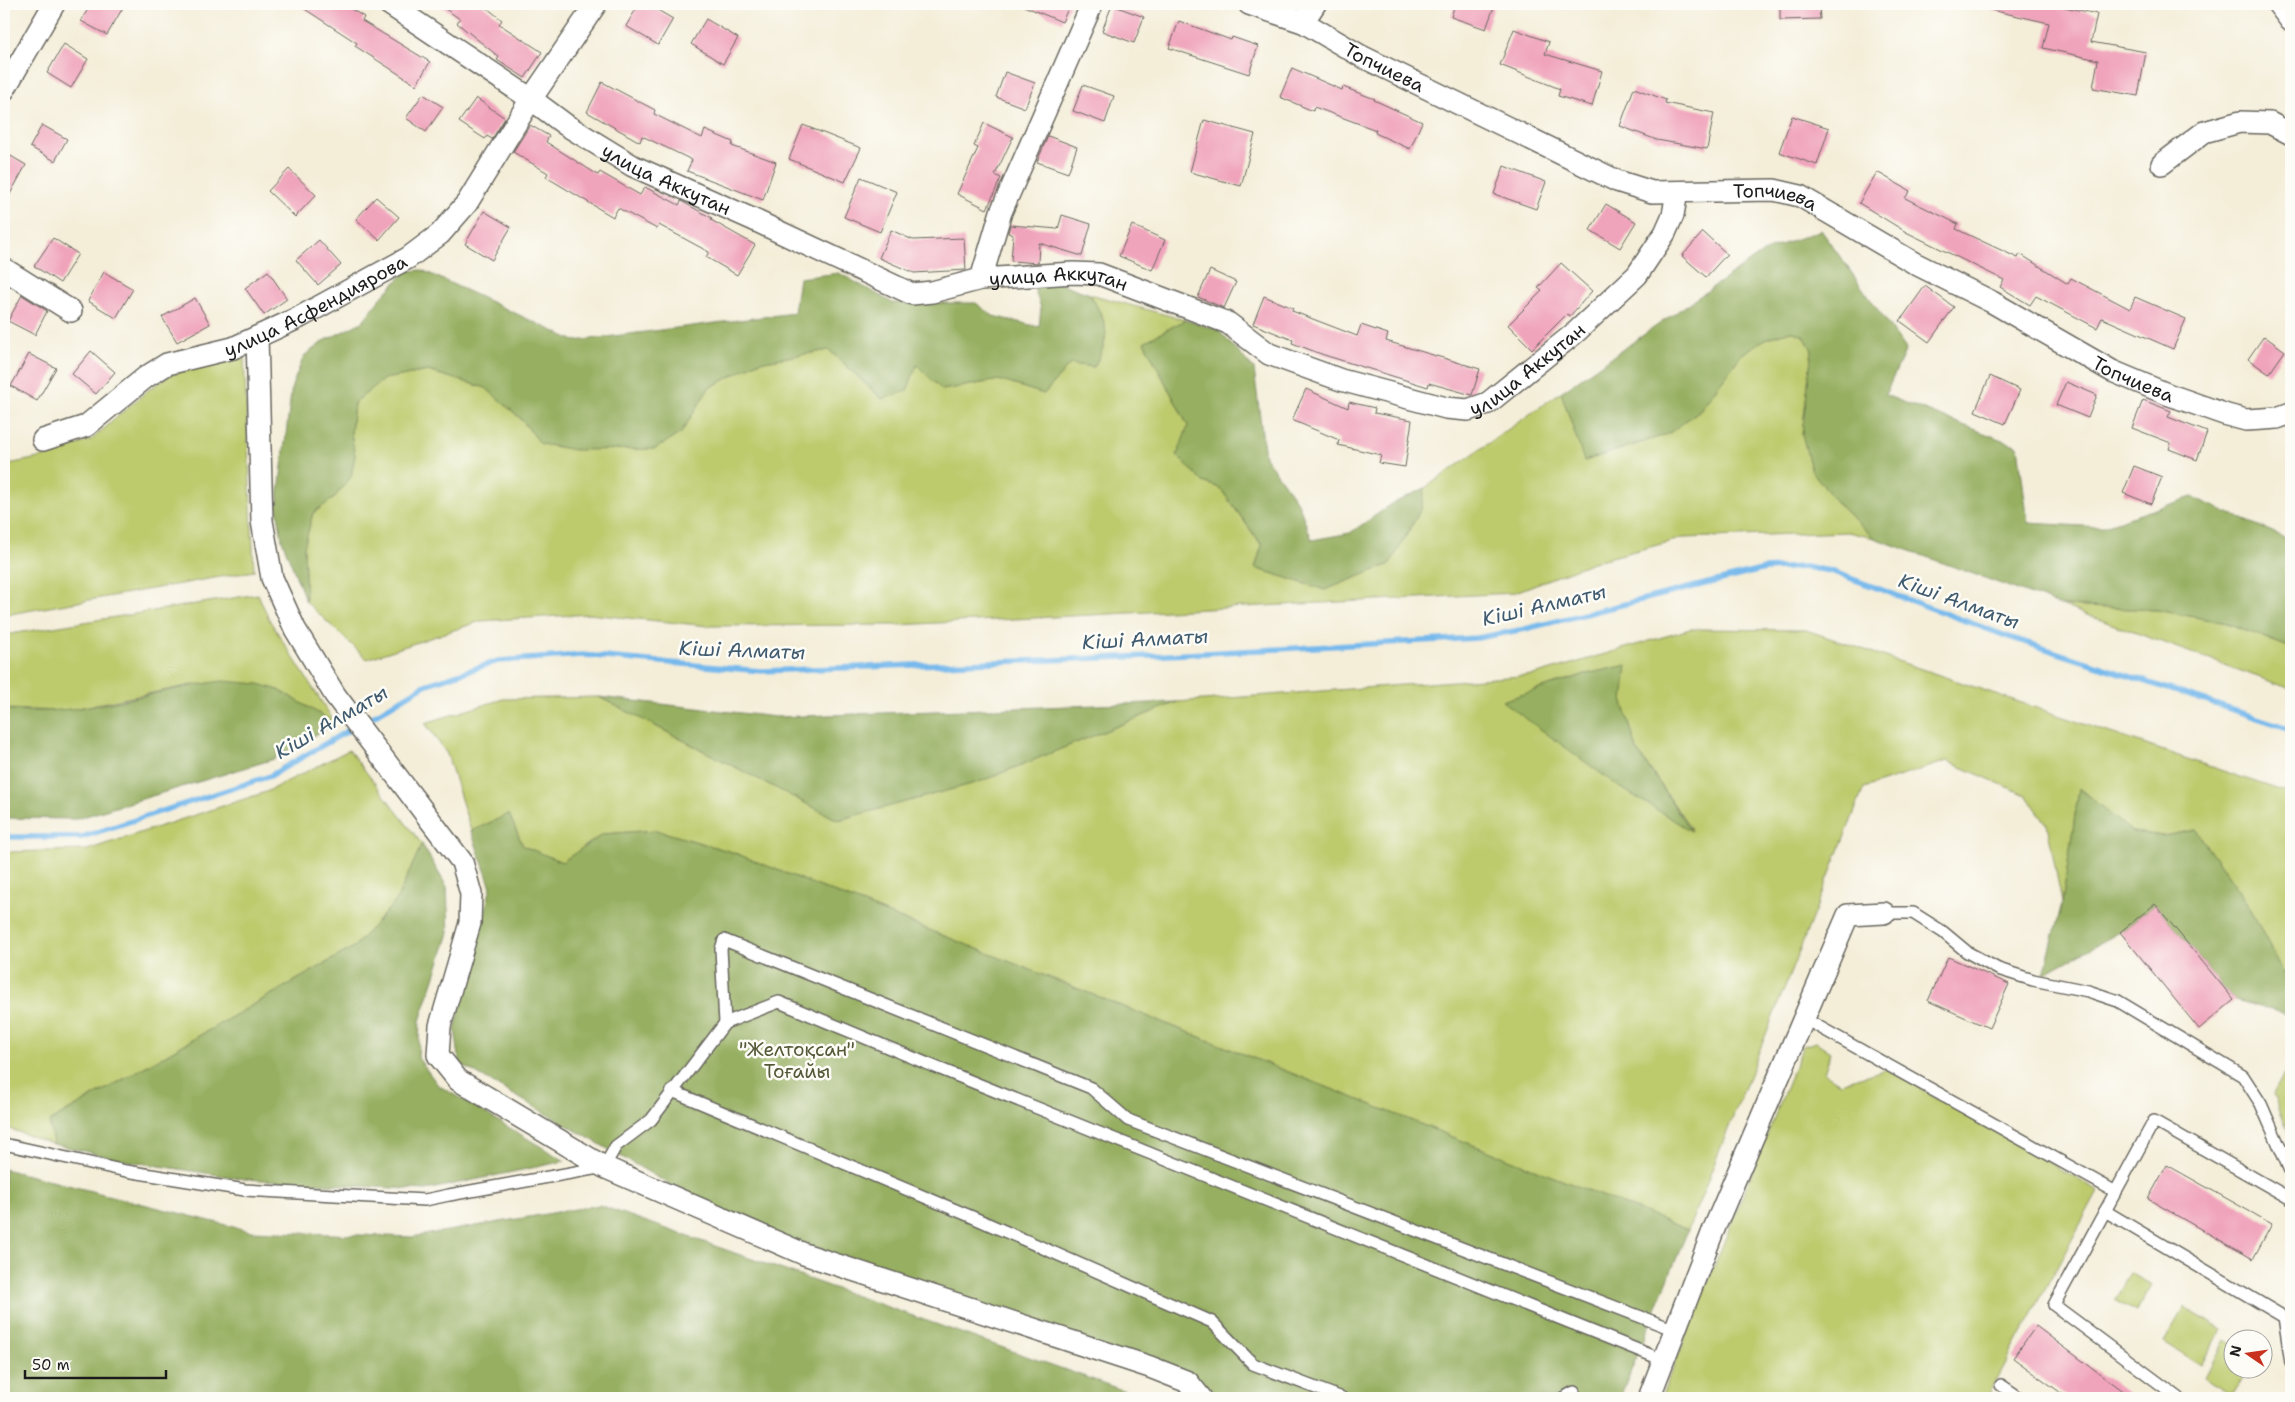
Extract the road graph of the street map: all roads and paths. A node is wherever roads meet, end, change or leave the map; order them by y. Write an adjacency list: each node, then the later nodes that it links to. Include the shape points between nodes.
1 (54, 4): 10 (street)
2 (389, 4): 11 (street, улица Аккутан)
3 (596, 4): 11 (street)
4 (1092, 4): 16 (street, via 1000,212)
5 (1248, 4): 9 (street, Топчиева)
6 (1316, 4): 9 (street)
7 (2278, 4): 8 (street)
8 (2291, 21)
9 (1303, 22): 14 (street, Топчиева, via 1369,60 1617,181 1652,192)
10 (4, 90)
11 (532, 99): 16 (street, улица Аккутан, via 566,125 632,166 912,294); 18 (street, улица Асфендиярова, via 467,203 440,234 408,258 300,317)
12 (2291, 134): 13 (street, via 2270,123 2240,122 2204,132)
13 (2162, 164)
14 (1677, 192): 16 (street, улица Аккутан, via 1673,215 1665,233 1637,274 1576,332 1488,403 1468,410 1446,408 1341,380 1269,354 1228,323 1098,274); 19 (street, Топчиева, via 1774,190 1800,196 1916,264 1992,302 2112,371 2227,416 2277,418)
15 (4, 269): 17 (street)
16 (981, 279)
17 (71, 311)
18 (257, 336): 20 (street, улица Асфендиярова, via 232,348 167,364 86,426); 26 (street, via 262,521 272,578 295,629 335,695 462,862 471,894 470,923 440,1026 438,1055 458,1080)
19 (2291, 413)
20 (42, 440)
21 (1884, 913): 22 (street, via 1848,915); 27 (lane, via 1913,913 1967,952 1998,969 2118,1001 2243,1076 2261,1104)
22 (1806, 1019): 28 (lane); 31 (street, via 1713,1231)
23 (725, 1023): 24 (lane); 31 (lane, via 724,940 1091,1088 1128,1120); 32 (lane, via 779,1002)
24 (672, 1091): 26 (lane, via 651,1120 616,1146); 36 (lane, via 1212,1322 1253,1364)
25 (4, 1144): 26 (lane, via 126,1171 245,1190 425,1200)
26 (604, 1166): 35 (street, via 804,1254 1150,1367 1188,1382)
27 (2291, 1173)
28 (2116, 1192): 29 (lane, via 2154,1121); 30 (lane)
29 (2291, 1199)
30 (2106, 1211): 33 (lane, via 2284,1318); 41 (lane, via 2054,1305)
31 (1675, 1330): 32 (street)
32 (1664, 1360): 39 (street)
33 (2291, 1363)
34 (2001, 1385): 40 (lane)
35 (1201, 1398)
36 (1342, 1398)
37 (1563, 1398): 38 (lane, via 1574,1392)
38 (1571, 1398)
39 (1649, 1398)
40 (2020, 1398)
41 (2179, 1398)

